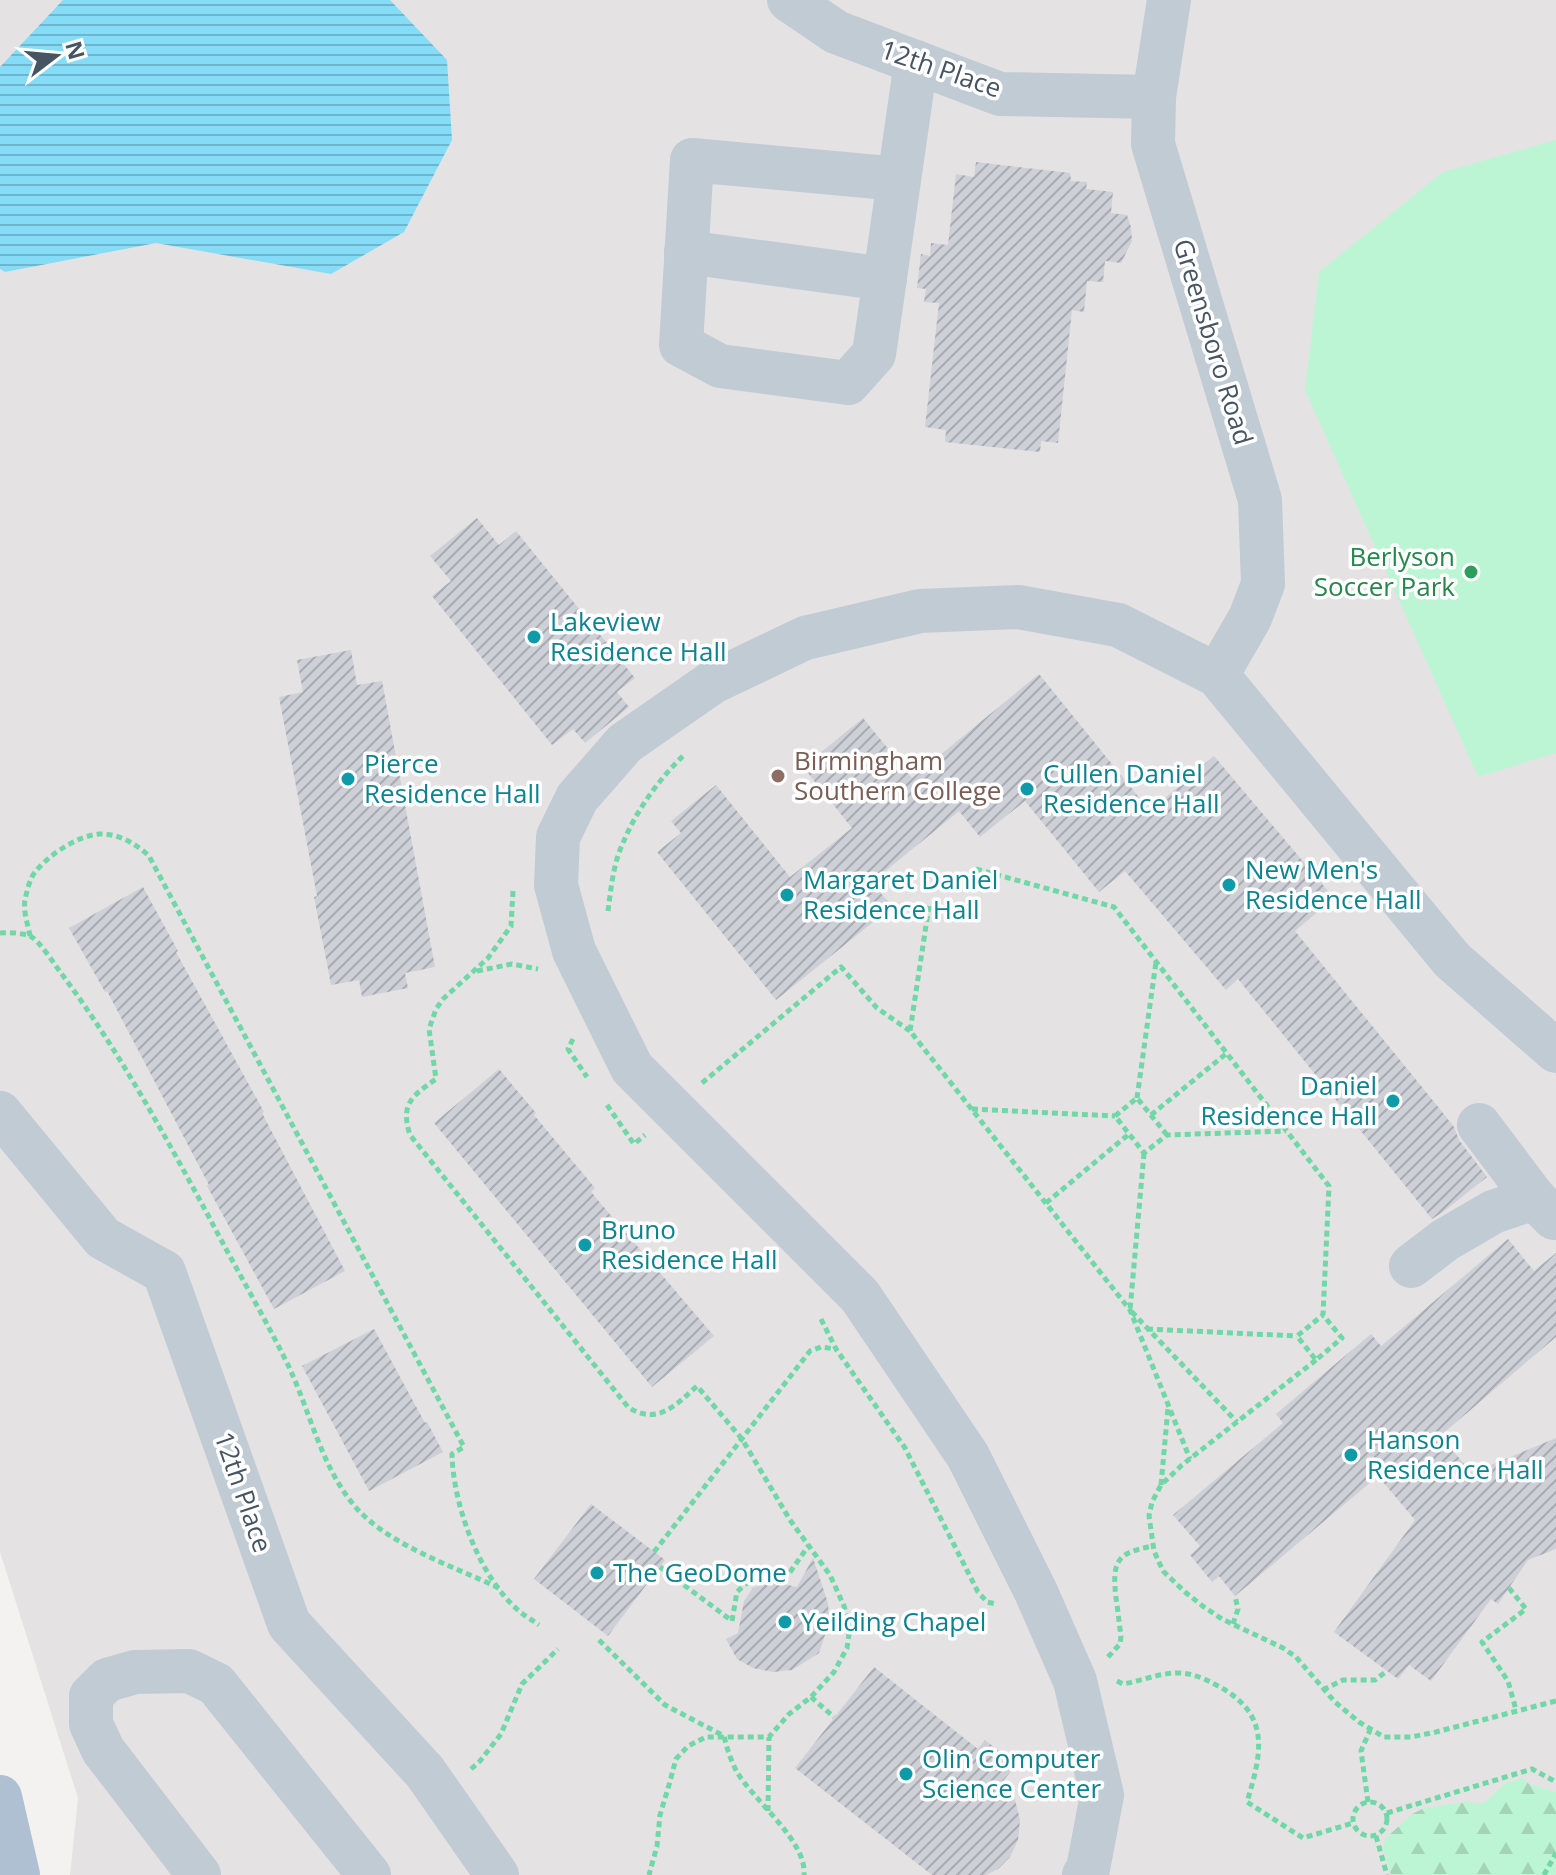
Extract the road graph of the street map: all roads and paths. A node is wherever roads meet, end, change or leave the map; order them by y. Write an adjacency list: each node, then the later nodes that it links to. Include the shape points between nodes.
1 (789, 0): 3 (street, 12th Place, via 836,32)
2 (1169, 0): 4 (street, Greensboro Road)
3 (916, 62): 4 (street, 12th Place, via 1000,94); 5 (street)
4 (1154, 97): 8 (street, Greensboro Road, via 1153,144 1260,500 1263,584)
5 (899, 179): 6 (street, via 692,160); 7 (street)
6 (686, 252): 7 (street); 7 (street, via 681,345 720,366 848,383 874,354)
7 (885, 279)
8 (1217, 675): 21 (street, via 1452,960); 90 (street, via 1118,625 1018,607 920,611 805,638 713,682 625,743 577,798 558,837 556,885 574,951 632,1068 860,1296 968,1456 1075,1681 1102,1795)
9 (687, 752): 13 (path, via 645,802 622,844)
10 (976, 869): 16 (path, via 1114,907)
11 (513, 889): 17 (path, via 511,926)
12 (929, 906): 20 (path)
13 (608, 913)
14 (0, 933): 15 (path)
15 (30, 936): 57 (path, via 112,1047 178,1160 289,1369 337,1482 355,1507 387,1533); 57 (path, via 24,903 33,873 58,852 101,834 137,845 149,856 464,1447 452,1454 462,1519)
16 (1156, 962): 22 (path); 26 (path)
17 (475, 971): 18 (path, via 512,964); 49 (path, via 436,1009 429,1029 436,1079 408,1105 410,1135 628,1407 649,1415 662,1413 697,1386)
18 (548, 975)
19 (576, 1026): 23 (path, via 568,1049)
20 (910, 1031): 24 (path, via 877,1008 841,967); 27 (path)
21 (1556, 1051)
22 (1227, 1053): 29 (path); 32 (path)
23 (592, 1084)
24 (695, 1089)
25 (601, 1096): 33 (path, via 634,1144)
26 (1137, 1098): 29 (path); 30 (path)
27 (971, 1109): 30 (path); 37 (path)
28 (0, 1113): 87 (street, 12th Place, via 103,1238 164,1272 289,1624 425,1772)
29 (1151, 1115): 35 (path)
30 (1115, 1116): 34 (path)
31 (1479, 1125): 38 (street)
32 (1287, 1131): 35 (path); 42 (path, via 1329,1186)
33 (647, 1133)
34 (1129, 1134): 36 (path); 37 (path)
35 (1167, 1135): 36 (path)
36 (1144, 1153): 40 (path)
37 (1046, 1203): 40 (path)
38 (1545, 1208): 39 (street, via 1493,1212)
39 (1411, 1266)
40 (1130, 1310): 43 (path); 47 (path)
41 (815, 1311): 45 (path)
42 (1323, 1315): 44 (path); 46 (path, via 1342,1338)
43 (1147, 1329): 44 (path); 48 (path)
44 (1297, 1336): 46 (path)
45 (836, 1349): 49 (path, via 810,1351); 59 (path, via 905,1448 978,1592 987,1602)
46 (1316, 1360): 48 (path)
47 (1169, 1407): 50 (path); 51 (path)
48 (1237, 1422): 50 (path)
49 (742, 1439): 52 (path); 54 (path)
50 (1190, 1459): 51 (path)
51 (1161, 1485): 53 (path, via 1149,1516)
52 (809, 1545): 55 (path, via 788,1575 757,1575 737,1592 732,1621); 68 (path, via 830,1575 850,1627 847,1648 834,1672)
53 (1153, 1546): 60 (path, via 1163,1571); 64 (path, via 1136,1549 1116,1563 1120,1644)
54 (654, 1552)
55 (660, 1567)
56 (1509, 1588): 70 (path, via 1526,1609 1482,1642 1508,1681)
57 (500, 1589): 61 (path)
58 (1235, 1596): 60 (path)
59 (1007, 1606)
60 (1233, 1624): 67 (path, via 1296,1657)
61 (539, 1625)
62 (599, 1640): 73 (path, via 665,1705)
63 (558, 1649): 75 (path, via 522,1684 501,1734)
64 (1101, 1663)
65 (1387, 1671): 67 (path, via 1375,1680 1343,1680)
66 (1110, 1677): 81 (path, via 1123,1684 1181,1673 1226,1690 1248,1712 1259,1737 1260,1754 1247,1802 1303,1838)
67 (1323, 1690): 72 (path)
68 (811, 1697): 71 (path); 74 (path)
69 (1556, 1701): 70 (path)
70 (1516, 1710): 72 (path, via 1411,1737 1384,1737)
71 (834, 1717)
72 (1370, 1730): 78 (path, via 1361,1751)
73 (724, 1736): 74 (path); 79 (path, via 738,1773); 88 (path, via 706,1737 676,1759)
74 (769, 1737): 79 (path)
75 (464, 1775)
76 (1556, 1782): 80 (path, via 1532,1769)
77 (0, 1797): 84 (main road)
78 (1368, 1802): 80 (path); 81 (path, via 1354,1811)
79 (768, 1811): 89 (path, via 801,1855)
80 (1387, 1813): 82 (path, via 1387,1825)
81 (1353, 1823): 82 (path, via 1359,1833)
82 (1376, 1836): 91 (path)
83 (1556, 1853): 92 (path)
84 (18, 1875)
85 (199, 1875): 86 (street, via 103,1750 91,1724 91,1696 107,1680 135,1672 189,1671 216,1684)
86 (369, 1875)
87 (497, 1875)
88 (649, 1875)
89 (804, 1875)
90 (1084, 1875)
91 (1387, 1875)
92 (1544, 1875)

